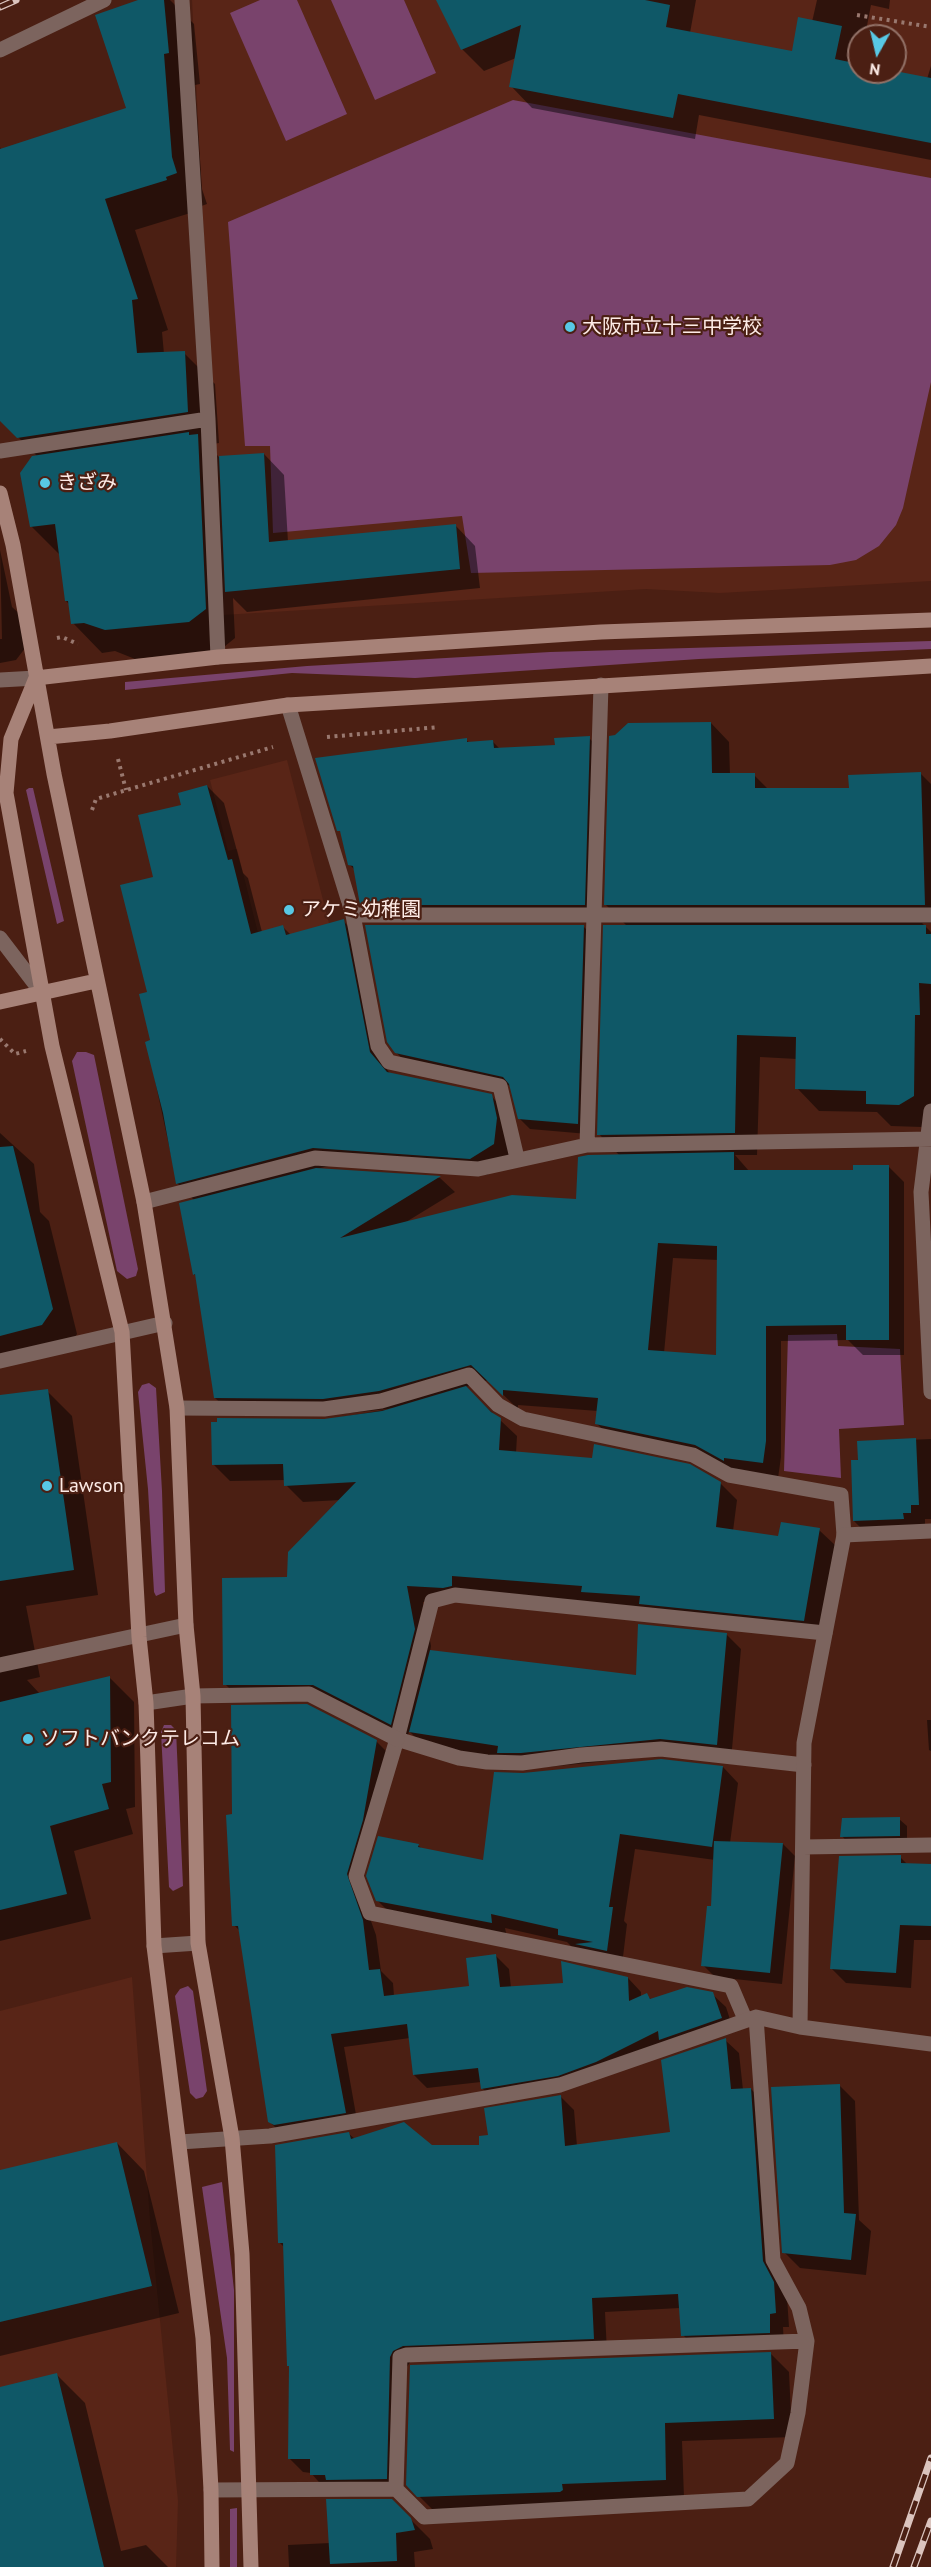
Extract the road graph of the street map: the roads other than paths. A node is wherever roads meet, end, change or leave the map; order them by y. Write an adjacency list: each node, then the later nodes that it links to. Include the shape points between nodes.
1 (104, 0): 3 (street)
2 (182, 0): 4 (street)
3 (0, 51)
4 (208, 419): 5 (street); 8 (street)
5 (0, 451)
6 (0, 493): 10 (street)
7 (931, 620): 8 (street, via 601,632)
8 (218, 657): 10 (street)
9 (931, 666): 12 (street)
10 (36, 678): 11 (street); 14 (street); 20 (street, via 11,739 6,793)
11 (0, 680)
12 (601, 685): 13 (street); 16 (street)
13 (288, 705): 14 (street); 15 (street)
14 (48, 737): 19 (street)
15 (353, 915): 16 (street); 25 (street, via 378,1046 389,1062 500,1086)
16 (596, 915): 17 (street); 24 (street)
17 (931, 915)
18 (0, 938): 20 (street)
19 (96, 981): 20 (street); 26 (street)
20 (42, 993): 21 (street); 28 (street)
21 (0, 1002)
22 (931, 1111): 23 (street)
23 (928, 1139): 24 (street); 30 (street, via 921,1192)
24 (587, 1145): 25 (street)
25 (517, 1158): 26 (street, via 478,1169 315,1158)
26 (144, 1202): 27 (street)
27 (165, 1323): 28 (street); 31 (street)
28 (122, 1332): 29 (street); 36 (street)
29 (0, 1361)
30 (931, 1392)
31 (177, 1408): 33 (street, via 324,1408 381,1401 469,1375 498,1405 523,1419 693,1455 729,1475 841,1495); 34 (street)
32 (931, 1531): 33 (street)
33 (844, 1535): 35 (street)
34 (186, 1625): 36 (street); 38 (street)
35 (825, 1633): 40 (street, via 455,1595 432,1601); 41 (street, via 804,1743)
36 (139, 1637): 37 (street); 39 (street)
37 (0, 1665)
38 (193, 1696): 39 (street); 40 (street, via 309,1694); 44 (street)
39 (146, 1703): 45 (street)
40 (397, 1739): 41 (street, via 459,1758 487,1762 522,1763 662,1749); 46 (street, via 356,1876 370,1913 731,1986)
41 (804, 1765): 43 (street)
42 (931, 1845): 43 (street)
43 (803, 1847): 47 (street)
44 (198, 1943): 45 (street); 49 (street)
45 (154, 1946): 50 (street)
46 (750, 2018): 47 (street); 49 (street, via 560,2085 270,2136); 51 (street, via 773,2260 800,2307)
47 (800, 2027): 48 (street)
48 (931, 2044)
49 (232, 2138): 50 (street); 54 (street, via 246,2325)
50 (180, 2142): 53 (street, via 203,2338)
51 (807, 2341): 52 (street, via 405,2355 400,2358); 52 (street, via 787,2463 748,2499 424,2517)
52 (396, 2489): 54 (street)
53 (211, 2490): 54 (street); 55 (street)
54 (249, 2491): 56 (street)
55 (212, 2567)
56 (250, 2567)

